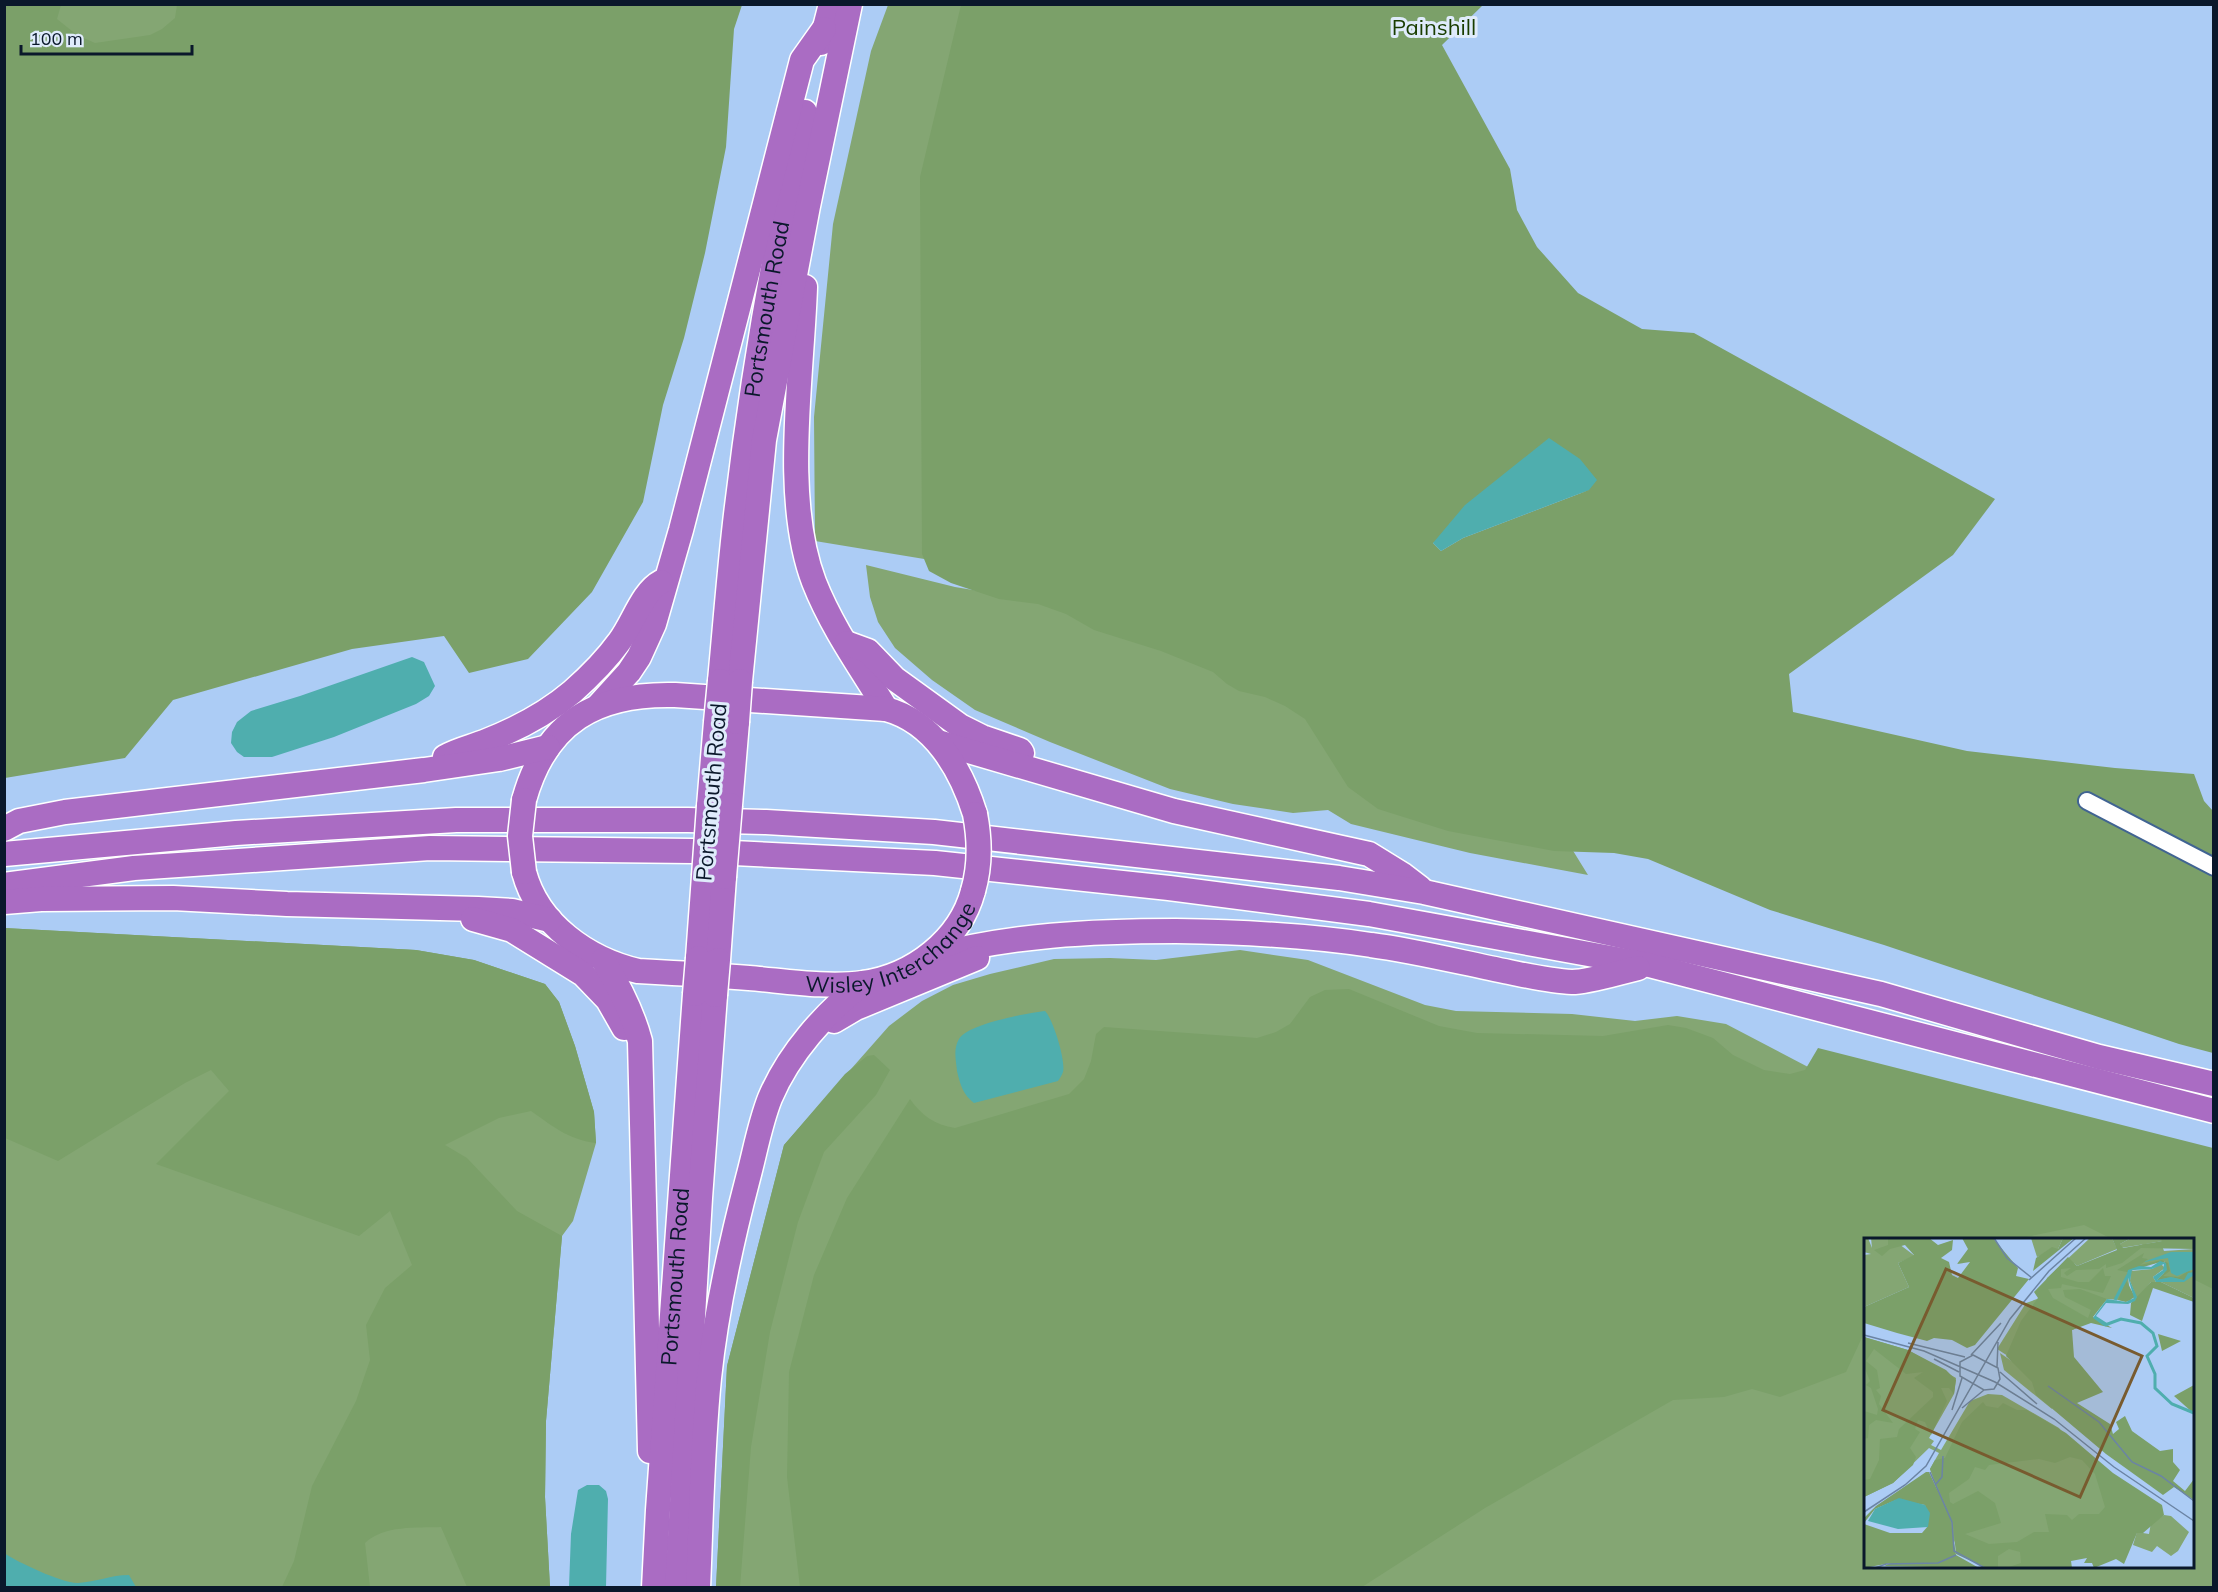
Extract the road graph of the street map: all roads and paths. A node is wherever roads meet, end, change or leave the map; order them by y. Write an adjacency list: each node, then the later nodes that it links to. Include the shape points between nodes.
1 (831, 4): 3 (highway, Portsmouth Road)
2 (850, 4): 4 (highway, Portsmouth Road)
3 (824, 29): 5 (highway, via 802,60); 7 (highway, Portsmouth Road, via 786,192 767,300 735,522)
4 (808, 206): 6 (highway, via 798,503 813,580); 7 (highway, Portsmouth Road, via 764,440)
5 (665, 580): 8 (highway, via 644,648 629,672); 12 (highway, via 650,588 619,643 570,693 509,732 451,754)
6 (843, 642): 9 (highway); 13 (highway, via 868,651 895,679 960,726 1020,750)
7 (730, 681): 28 (highway, Portsmouth Road, bridge)
8 (599, 705): 9 (highway, Wisley Interchange, via 645,694); 11 (highway, Wisley Interchange, via 568,725)
9 (886, 709): 10 (highway, Wisley Interchange, via 908,717)
10 (938, 742): 13 (highway); 24 (highway, Wisley Interchange, bridge, via 965,784 975,814 980,855 971,900 955,928)
11 (548, 747): 12 (highway); 22 (highway, Wisley Interchange, bridge, via 528,785 520,836 524,872 536,902)
12 (424, 770): 15 (highway, via 110,806 19,821)
13 (1037, 770): 19 (highway, via 1174,811 1369,854)
14 (2086, 801): 17 (street)
15 (4, 829)
16 (4, 854): 19 (highway, via 236,833 456,820 766,822 934,832 1339,878)
17 (2214, 867)
18 (4, 885): 26 (highway, via 134,868 430,848 693,851 935,863 1169,888 1369,914)
19 (1424, 892): 31 (highway, via 1881,994 2099,1057)
20 (4, 902): 21 (highway, via 173,898)
21 (455, 909): 22 (highway, via 512,911); 30 (highway, via 475,920 512,930 583,974 608,1000 624,1028)
22 (550, 920): 25 (highway, Wisley Interchange, via 568,938)
23 (1041, 936): 24 (highway); 26 (highway, via 1149,931 1297,936 1407,950 1573,982); 29 (highway, via 1010,952 973,959 882,997)
24 (929, 957): 27 (highway, Wisley Interchange, via 889,976)
25 (603, 960): 27 (highway, Wisley Interchange, via 639,971); 30 (highway, via 622,992)
26 (1649, 965): 32 (highway)
27 (863, 983): 29 (highway, via 830,1010)
28 (705, 995): 33 (highway, Portsmouth Road); 35 (highway, Portsmouth Road, via 699,1209)
29 (813, 1032): 36 (highway, via 789,1063 770,1099 732,1239 710,1376)
30 (640, 1041): 33 (highway, via 648,1415)
31 (2214, 1084)
32 (2214, 1111)
33 (658, 1510): 34 (highway, Portsmouth Road)
34 (654, 1587)
35 (677, 1587)
36 (698, 1587)

